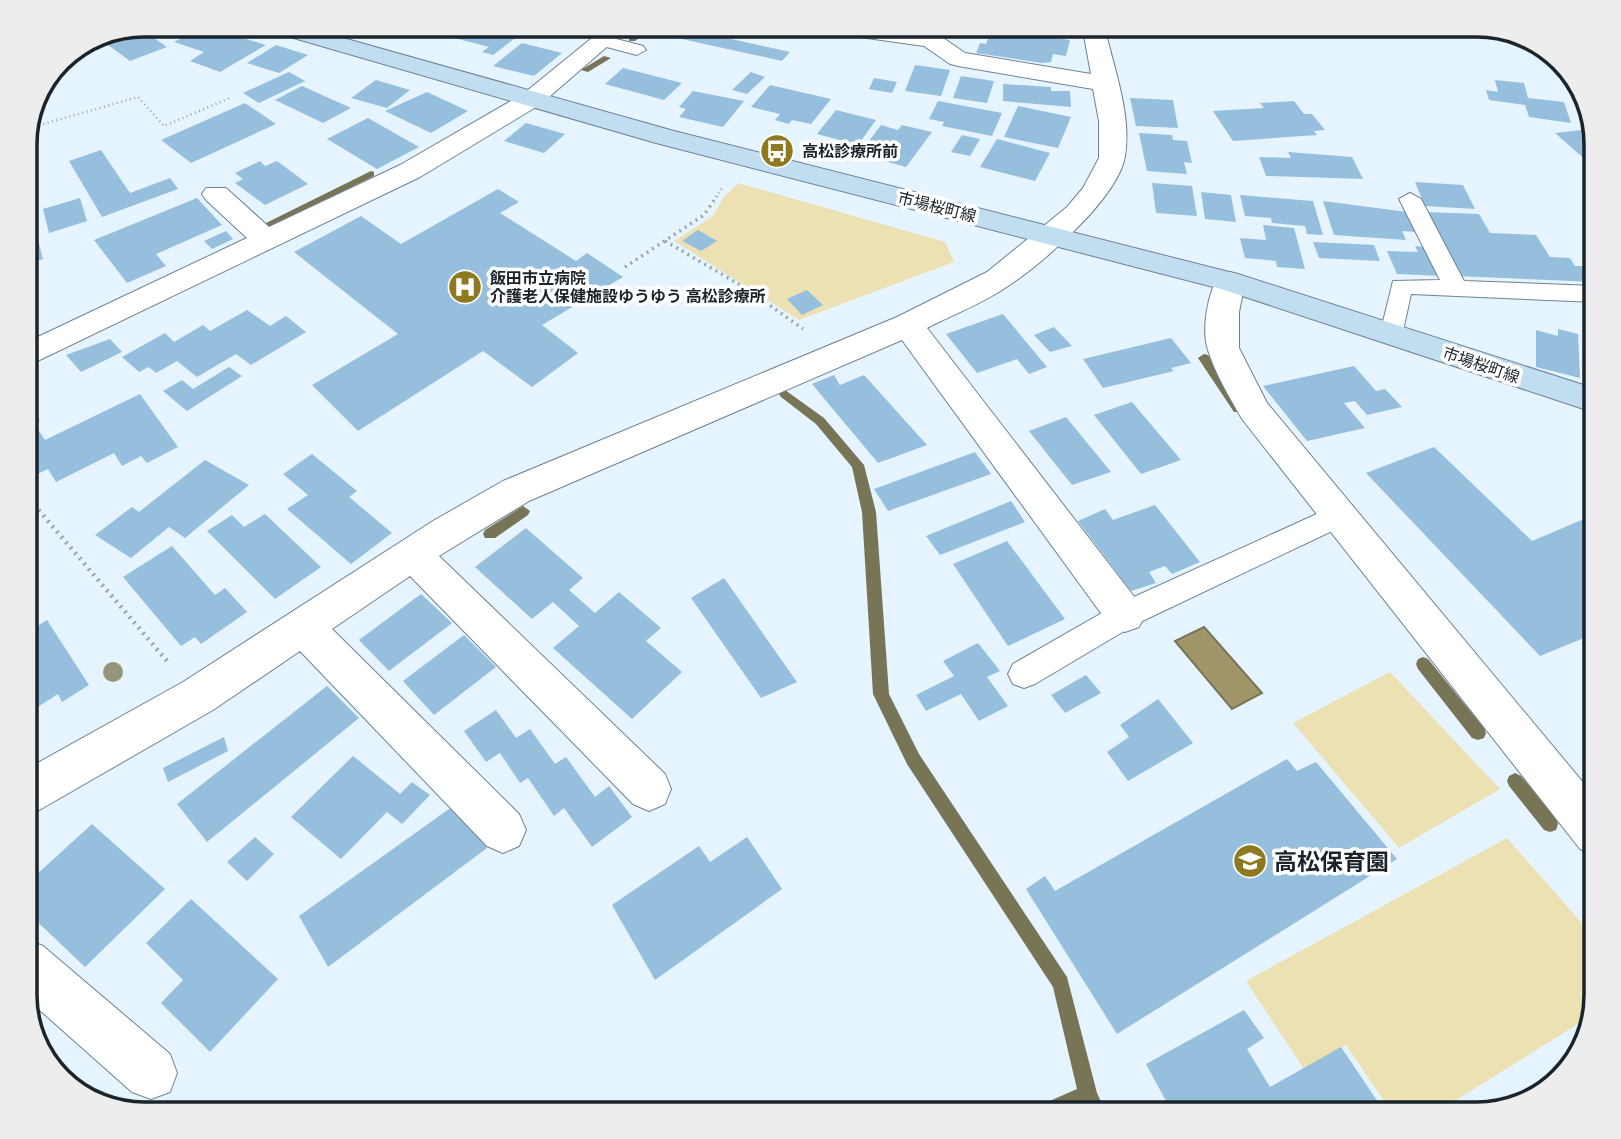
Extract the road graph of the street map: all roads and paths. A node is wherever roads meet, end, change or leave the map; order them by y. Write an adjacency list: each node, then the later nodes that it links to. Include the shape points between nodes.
1 (319, 37): 9 (main road, 市場桜町線)
2 (608, 37): 9 (street)
3 (619, 37): 6 (lane)
4 (907, 37): 7 (street, via 931,40 958,59)
5 (1096, 37): 7 (street)
6 (637, 50)
7 (1106, 84): 14 (street, via 1112,158 1095,191)
8 (232, 97): 10 (path, via 164,126 138,97)
9 (532, 99): 14 (main road, 市場桜町線); 15 (street, via 410,171)
10 (39, 125)
11 (728, 181): 16 (path, via 704,215)
12 (216, 194): 15 (street)
13 (1410, 199): 19 (lane)
14 (1051, 236): 18 (main road, 市場桜町線); 21 (street, via 998,279)
15 (266, 240): 24 (street)
16 (665, 241): 17 (path); 22 (path, via 747,289)
17 (625, 267)
18 (1230, 282): 23 (main road, 市場桜町線); 27 (street, via 1223,312 1223,348 1254,410)
19 (1456, 289): 20 (lane); 23 (lane, via 1401,286)
20 (1584, 294)
21 (908, 325): 28 (street, via 516,491); 29 (street)
22 (810, 334)
23 (1392, 334): 25 (main road, 市場桜町線)
24 (37, 350)
25 (1584, 397)
26 (37, 508): 32 (path)
27 (1341, 514): 29 (lane); 35 (street)
28 (413, 555): 30 (street); 34 (street)
29 (1125, 615): 31 (lane)
30 (304, 628): 32 (street); 36 (street)
31 (1024, 674)
32 (198, 696): 33 (street)
33 (37, 787)
34 (649, 789)
35 (1584, 818)
36 (503, 830)
37 (37, 974): 38 (street)
38 (151, 1073)

